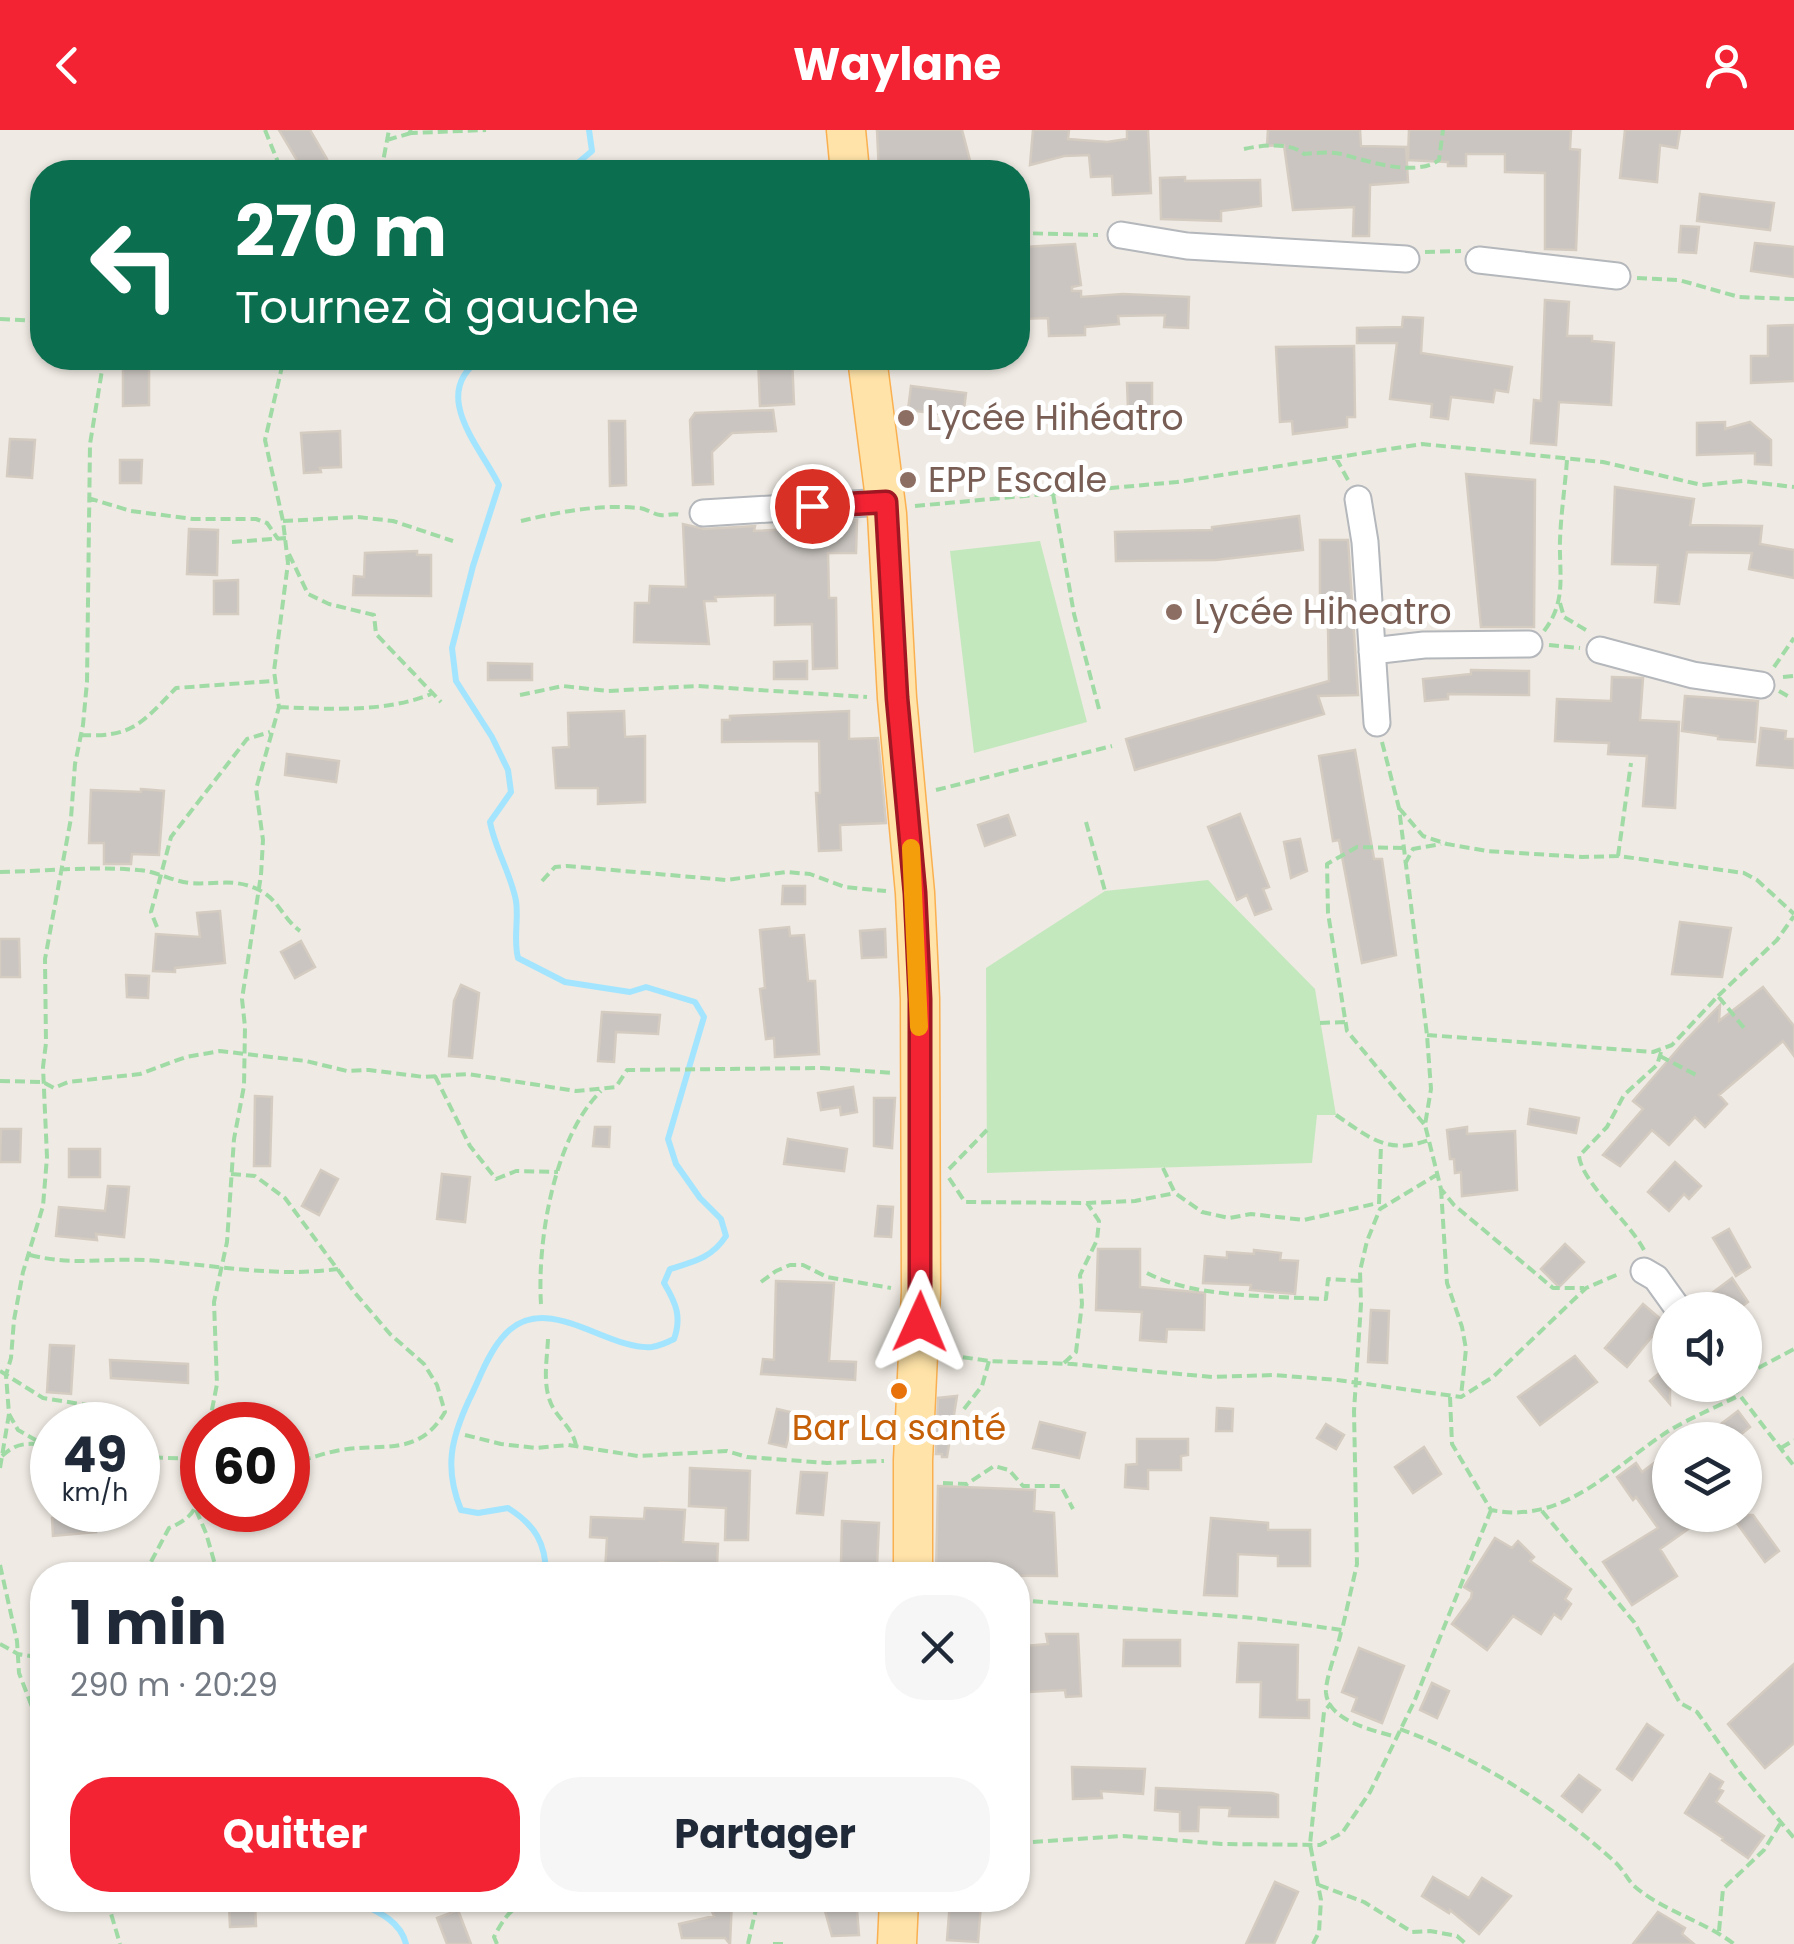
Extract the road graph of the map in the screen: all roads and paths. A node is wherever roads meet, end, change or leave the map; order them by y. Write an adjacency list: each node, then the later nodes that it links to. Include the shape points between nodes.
1 (266, 130): 9 (path)
2 (388, 130): 7 (path)
3 (486, 130): 6 (path)
4 (846, 130): 11 (main road)
5 (1443, 130): 8 (path, via 1439,160 1428,168 1376,166 1296,148)
6 (411, 132): 7 (path)
7 (388, 140): 10 (path)
8 (1244, 149)
9 (277, 160)
10 (384, 160)
11 (849, 160)
12 (1030, 234): 13 (path)
13 (1121, 234): 14 (street, via 1187,246)
14 (1406, 260): 15 (path, via 1419,252 1458,250)
15 (1478, 260): 16 (street)
16 (1617, 276): 17 (path, via 1679,280 1739,297)
17 (1794, 299)
18 (0, 319): 19 (path)
19 (30, 320)
20 (102, 370): 26 (path)
21 (281, 370): 30 (path, via 264,440)
22 (868, 370): 28 (main road)
23 (1567, 459): 24 (path, via 1702,485); 25 (path, via 1422,444); 37 (path)
24 (1794, 487)
25 (1054, 494): 28 (path); 49 (path)
26 (88, 498): 32 (path, via 193,519 256,518); 52 (path)
27 (1358, 500): 40 (street)
28 (886, 508): 29 (street); 55 (main road)
29 (702, 513): 31 (path, via 614,507)
30 (283, 521): 33 (path); 34 (path, via 393,521)
31 (521, 521)
32 (278, 538): 33 (path); 35 (path)
33 (286, 538): 36 (path)
34 (453, 541)
35 (232, 542)
36 (287, 550): 43 (path); 44 (path, via 308,594 374,615 376,634)
37 (1560, 602): 39 (path); 41 (path, via 1564,617)
38 (1794, 639): 42 (path)
39 (1530, 644): 40 (street); 41 (path)
40 (1372, 650): 50 (street)
41 (1600, 650): 42 (street, via 1693,674)
42 (1766, 678)
43 (275, 681): 48 (path); 52 (path, via 176,688 135,728)
44 (431, 694): 47 (path); 48 (path, via 352,708)
45 (520, 695): 46 (path, via 563,686 697,686)
46 (834, 697)
47 (440, 702)
48 (279, 707): 51 (path)
49 (1098, 708)
50 (1377, 723): 56 (path)
51 (270, 732): 64 (path, via 248,738 179,824); 66 (path, via 256,788 263,840)
52 (81, 735): 62 (path)
53 (1112, 746): 55 (path)
54 (1631, 763): 60 (path)
55 (906, 795): 68 (main road)
56 (1400, 808): 58 (path, via 1423,836); 59 (path)
57 (1086, 822): 67 (path)
58 (1447, 844): 60 (path); 61 (path, via 1413,849)
59 (1403, 848): 61 (path); 73 (path, via 1357,846 1326,864)
60 (1618, 856): 69 (path, via 1744,873)
61 (1404, 864): 76 (path)
62 (62, 870): 63 (path); 64 (path); 83 (path, via 45,958)
63 (0, 872)
64 (160, 872): 66 (path, via 177,881 230,881); 70 (path, via 152,912)
65 (542, 880): 68 (path, via 567,866 726,880 786,872 846,887)
66 (259, 889): 71 (path); 77 (path, via 242,999)
67 (1105, 891)
68 (915, 893): 79 (main road)
69 (1794, 915): 72 (path)
70 (157, 927)
71 (300, 931)
72 (1718, 996): 75 (path); 78 (path)
73 (1346, 1022): 74 (path); 86 (path)
74 (1320, 1023)
75 (1744, 1028)
76 (1426, 1035): 78 (path); 86 (path, via 1431,1089)
77 (244, 1053): 80 (path, via 347,1071); 83 (path, via 186,1057 140,1074 54,1088); 92 (path)
78 (1661, 1053): 81 (path); 101 (path, via 1579,1156 1580,1170 1644,1248)
79 (919, 1075): 84 (path, via 822,1068 627,1070 616,1087); 106 (main road)
80 (435, 1076): 84 (path); 91 (path, via 470,1146 496,1179 516,1171)
81 (1698, 1076)
82 (0, 1081): 83 (path)
83 (44, 1082): 98 (path, via 44,1206)
84 (601, 1091): 91 (path, via 586,1106)
85 (1336, 1115): 89 (path)
86 (1425, 1125): 88 (path)
87 (987, 1130): 96 (path, via 946,1173 966,1202)
88 (1429, 1140): 89 (path, via 1406,1148); 93 (path)
89 (1381, 1145): 97 (path)
90 (1163, 1168): 95 (path)
91 (558, 1172): 108 (path, via 541,1262)
92 (232, 1174): 99 (path); 100 (path, via 255,1176 285,1198)
93 (1438, 1174): 94 (path); 97 (path)
94 (1441, 1189): 105 (path, via 1552,1288); 118 (path, via 1447,1283 1466,1349)
95 (1176, 1194): 96 (path); 97 (path, via 1202,1212 1229,1218 1304,1220)
96 (1087, 1203): 113 (path, via 1099,1221 1097,1240 1080,1275 1076,1352)
97 (1379, 1206): 103 (path)
98 (30, 1255): 99 (path, via 70,1263 132,1260); 116 (path)
99 (221, 1269): 100 (path); 121 (path)
100 (338, 1269): 133 (path, via 390,1334 424,1364 445,1412 434,1430 411,1442)
101 (1644, 1271): 105 (path); 107 (street)
102 (1147, 1273): 103 (path, via 1223,1292 1326,1299 1328,1279)
103 (1360, 1281): 117 (path)
104 (761, 1282): 106 (path, via 776,1270 803,1265 827,1277)
105 (1586, 1288): 118 (path, via 1493,1376)
106 (921, 1292): 111 (main road)
107 (1666, 1292)
108 (541, 1304)
109 (548, 1338): 130 (path, via 546,1389)
110 (1794, 1349): 114 (path)
111 (919, 1350): 112 (path); 136 (main road)
112 (989, 1361): 113 (path); 124 (path, via 982,1386)
113 (1064, 1364): 117 (path)
114 (1762, 1366)
115 (0, 1371): 116 (path)
116 (6, 1375): 120 (path, via 43,1398); 125 (path)
117 (1357, 1382): 119 (path); 147 (path, via 1357,1564)
118 (1461, 1397): 119 (path)
119 (1450, 1398): 138 (path, via 1452,1444)
120 (68, 1402)
121 (213, 1402)
122 (1726, 1402): 139 (path, via 1672,1428 1565,1504)
123 (1745, 1402): 131 (path)
124 (964, 1408)
125 (8, 1414): 127 (path); 132 (path)
126 (465, 1435): 130 (path, via 536,1448)
127 (30, 1437)
128 (1794, 1440): 131 (path)
129 (30, 1442): 132 (path)
130 (576, 1446): 136 (path, via 638,1456 727,1451)
131 (1780, 1449): 134 (path)
132 (2, 1456): 135 (path)
133 (310, 1460)
134 (1794, 1466)
135 (0, 1468)
136 (914, 1473): 137 (path, via 967,1484 994,1466 1009,1470 1023,1486 1061,1486); 144 (main road)
137 (1073, 1509)
138 (1492, 1510): 139 (path); 153 (path)
139 (1542, 1511): 155 (path, via 1634,1622 1680,1703 1698,1712)
140 (180, 1523): 142 (path, via 168,1528)
141 (206, 1532): 143 (path)
142 (151, 1562)
143 (214, 1562)
144 (913, 1562)
145 (0, 1565): 149 (path)
146 (1030, 1601): 147 (path)
147 (1342, 1630): 151 (path, via 1326,1693)
148 (0, 1644): 149 (path)
149 (18, 1654): 150 (path); 152 (path)
150 (30, 1656)
151 (1330, 1703): 154 (path, via 1354,1723); 158 (path)
152 (30, 1706)
153 (1400, 1729): 154 (path); 164 (path, via 1452,1748 1559,1817 1619,1865 1633,1885)
154 (1396, 1737): 158 (path, via 1342,1833)
155 (1780, 1824): 156 (path); 164 (path, via 1764,1850 1723,1889)
156 (1794, 1838)
157 (1030, 1842): 158 (path, via 1122,1836)
158 (1310, 1844): 159 (path)
159 (1319, 1885): 171 (path); 172 (path, via 1364,1902 1412,1932 1430,1930)
160 (110, 1912): 165 (path)
161 (509, 1912): 166 (path, via 494,1937)
162 (755, 1912): 167 (path)
163 (898, 1912): 170 (main road)
164 (1719, 1932): 173 (path)
165 (120, 1944)
166 (497, 1944)
167 (748, 1944)
168 (773, 1944): 169 (path)
169 (783, 1944)
170 (897, 1944)
171 (1313, 1944)
172 (1466, 1944)
173 (1734, 1944)

